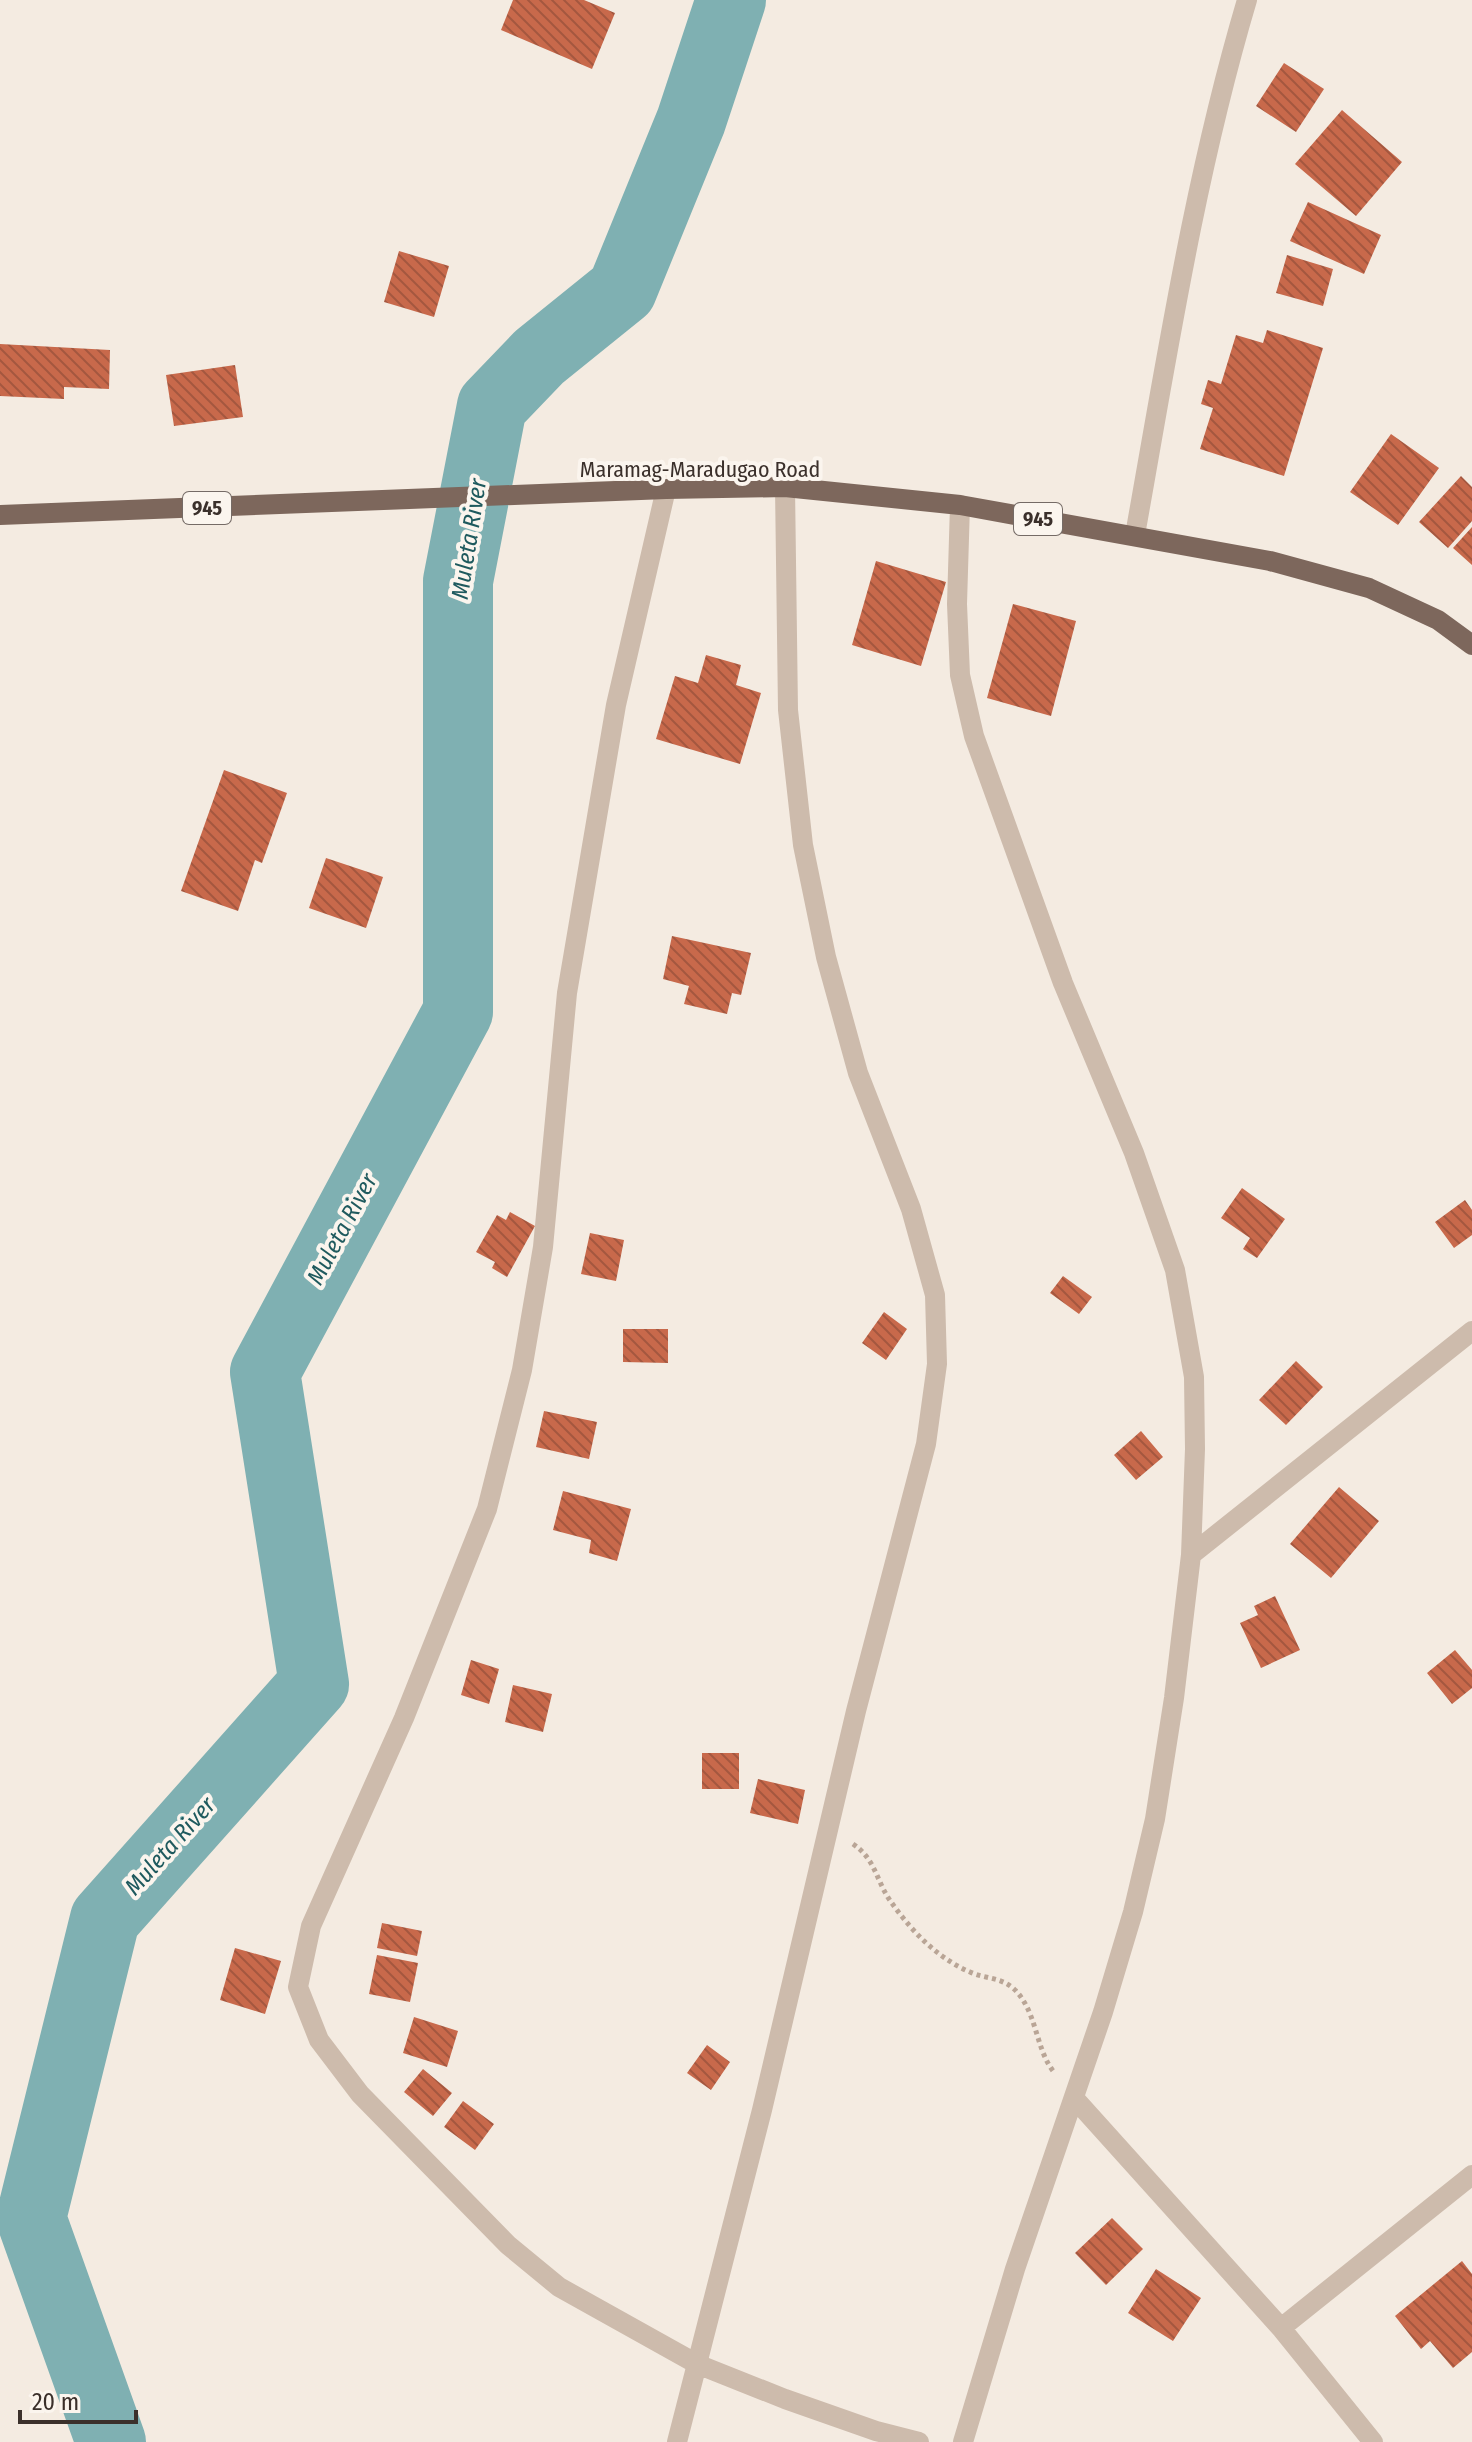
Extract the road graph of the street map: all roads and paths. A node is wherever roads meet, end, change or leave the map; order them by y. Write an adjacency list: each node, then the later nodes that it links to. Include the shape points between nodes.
1 (1247, 0): 6 (street, via 1222,83 1189,235)
2 (785, 487): 3 (main road, Maramag-Maradugao Road / 945); 4 (main road, Maramag-Maradugao Road / 945); 10 (street, via 788,710 803,845 858,1073 911,1209 935,1295 937,1364 926,1444)
3 (666, 489): 5 (main road, Maramag-Maradugao Road / 945); 14 (street, via 616,705 570,978 543,1247 522,1370 487,1509 404,1718 311,1926 298,1987 319,2040 360,2094 508,2245 559,2287)
4 (960, 505): 6 (main road, Maramag-Maradugao Road / 945); 9 (street, via 960,675 974,736 1175,1270 1194,1377)
5 (0, 515)
6 (1135, 535): 7 (main road, Maramag-Maradugao Road / 945, via 1270,561 1369,588 1438,620)
7 (1472, 645)
8 (1472, 1331): 9 (street)
9 (1191, 1555): 11 (street, via 1155,1819 1133,1912)
10 (829, 1828): 11 (path, via 874,1865 888,1898 919,1937 952,1964 996,1977 1015,1990 1029,2011 1050,2067); 14 (street)
11 (1074, 2098): 13 (street); 17 (street)
12 (1472, 2175): 13 (street)
13 (1281, 2328): 18 (street)
14 (697, 2364): 15 (street); 16 (street, via 798,2404)
15 (677, 2442)
16 (919, 2442)
17 (963, 2442)
18 (1373, 2442)

